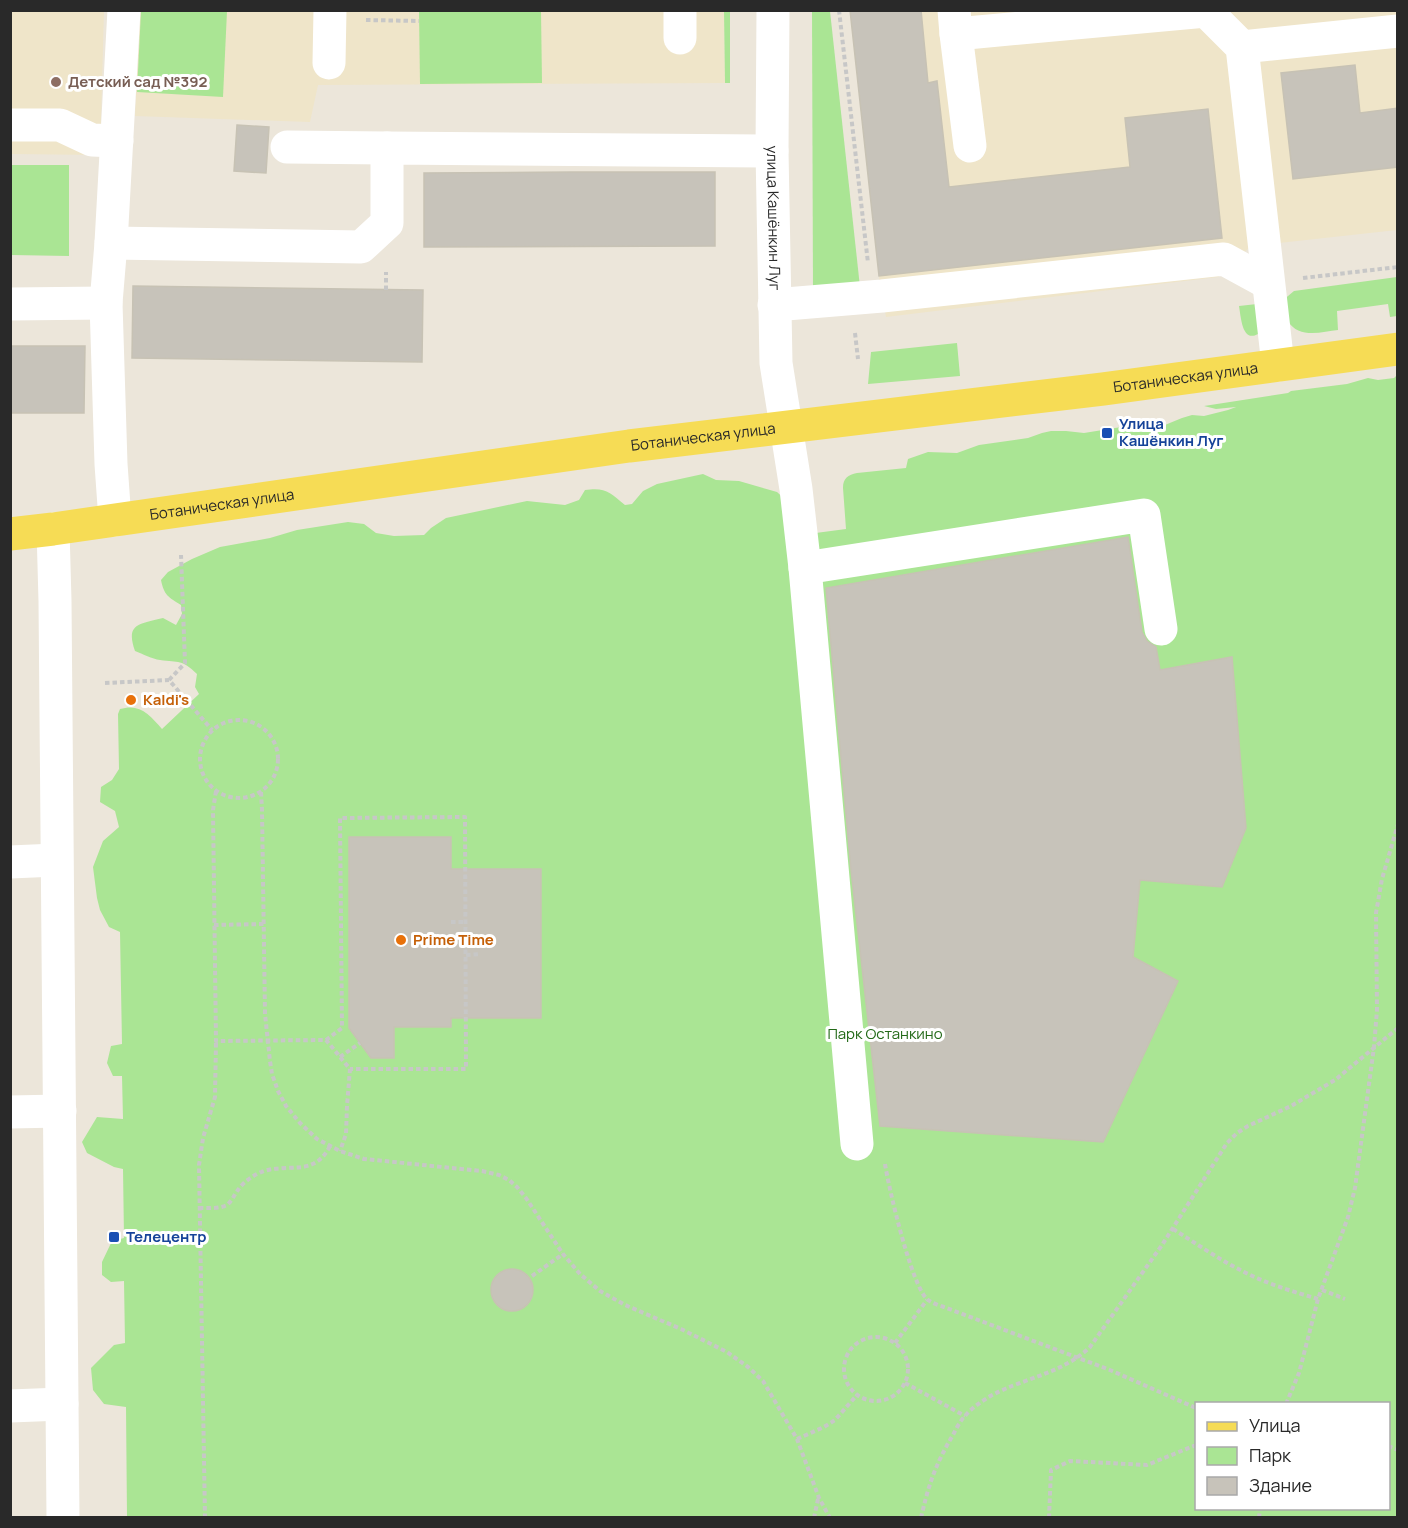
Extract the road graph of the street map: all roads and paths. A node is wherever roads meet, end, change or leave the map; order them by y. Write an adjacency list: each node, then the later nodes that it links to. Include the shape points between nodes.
1 (124, 10): 11 (street)
2 (773, 10): 15 (street, улица Кашёнкин Луг)
3 (839, 10): 18 (path)
4 (330, 15): 5 (path); 9 (street)
5 (419, 21)
6 (955, 22): 8 (street, via 1206,11); 12 (street)
7 (1398, 31): 8 (street)
8 (1242, 47): 17 (street)
9 (329, 63)
10 (10, 125): 11 (street, via 60,125 92,140)
11 (117, 141): 16 (street)
12 (970, 146)
13 (287, 147): 14 (street)
14 (387, 148): 15 (street); 16 (street, via 387,223 362,247)
15 (772, 151): 21 (street, улица Кашёнкин Луг)
16 (111, 243): 19 (street)
17 (1269, 282): 18 (street, via 1224,259); 25 (street)
18 (872, 297): 21 (street)
19 (106, 303): 20 (street); 27 (street)
20 (10, 304)
21 (774, 305): 26 (street, улица Кашёнкин Луг, via 776,363)
22 (855, 332): 24 (path)
23 (1398, 350): 25 (main road, Ботаническая улица)
24 (858, 359)
25 (1278, 365): 26 (main road, Ботаническая улица)
26 (786, 427): 27 (main road, Ботаническая улица); 31 (street, улица Кашёнкин Луг)
27 (115, 520): 28 (main road, Ботаническая улица)
28 (53, 529): 29 (main road, Ботаническая улица); 39 (street)
29 (10, 534)
30 (181, 555): 33 (path, via 185,663)
31 (806, 568): 32 (street, via 1144,515); 57 (street, улица Кашёнкин Луг)
32 (1161, 629)
33 (169, 680): 34 (path); 35 (path)
34 (105, 683)
35 (212, 730): 36 (path, via 201,748 200,768); 37 (path, via 238,719 264,729 278,754 277,769)
36 (216, 791): 37 (path, via 230,797); 44 (path)
37 (261, 792): 43 (path)
38 (1398, 824): 52 (path, via 1376,913)
39 (56, 860): 40 (street); 55 (street)
40 (10, 862)
41 (451, 922): 42 (path)
42 (466, 922): 46 (path); 48 (path, via 465,817 340,818 342,1028)
43 (264, 924): 44 (path); 50 (path)
44 (214, 925): 49 (path)
45 (480, 954): 46 (path)
46 (466, 955): 54 (path, via 466,1069)
47 (1398, 1028): 52 (path)
48 (326, 1040): 50 (path); 53 (path)
49 (216, 1041): 50 (path); 61 (path, via 215,1097 200,1153)
50 (267, 1041): 58 (path, via 272,1074 286,1106 316,1139)
51 (360, 1043): 53 (path)
52 (1374, 1047): 62 (path, via 1335,1080 1248,1126 1227,1143); 65 (path, via 1355,1188)
53 (340, 1058): 54 (path)
54 (351, 1070): 59 (path, via 346,1134)
55 (60, 1111): 56 (street); 74 (street)
56 (10, 1112)
57 (857, 1144)
58 (330, 1146): 59 (path); 61 (path, via 314,1164 263,1171 238,1189 227,1204)
59 (340, 1151): 63 (path, via 364,1159 499,1175 517,1187)
60 (885, 1161): 68 (path, via 911,1267)
61 (199, 1208): 82 (path)
62 (1173, 1229): 66 (path, via 1258,1279); 70 (path)
63 (563, 1254): 64 (path); 78 (path, via 600,1291 705,1340 748,1367 763,1381)
64 (532, 1276)
65 (1322, 1290): 66 (path); 67 (path)
66 (1318, 1299): 73 (path, via 1299,1373)
67 (1346, 1299)
68 (927, 1300): 69 (path); 70 (path)
69 (895, 1343): 71 (path, via 906,1359); 72 (path, via 871,1338 850,1350 844,1374)
70 (1079, 1358): 76 (path); 77 (path, via 997,1393)
71 (905, 1383): 72 (path, via 886,1400 868,1400); 77 (path)
72 (857, 1395): 78 (path, via 835,1420)
73 (1287, 1402)
74 (62, 1404): 75 (street); 81 (street)
75 (10, 1406)
76 (1195, 1407)
77 (964, 1416): 85 (path, via 935,1469)
78 (797, 1439): 80 (path)
79 (1195, 1447): 86 (path, via 1147,1465 1070,1461 1051,1470)
80 (819, 1498): 83 (path); 84 (path)
81 (63, 1518)
82 (205, 1518)
83 (814, 1518)
84 (830, 1518)
85 (921, 1518)
86 (1049, 1518)

